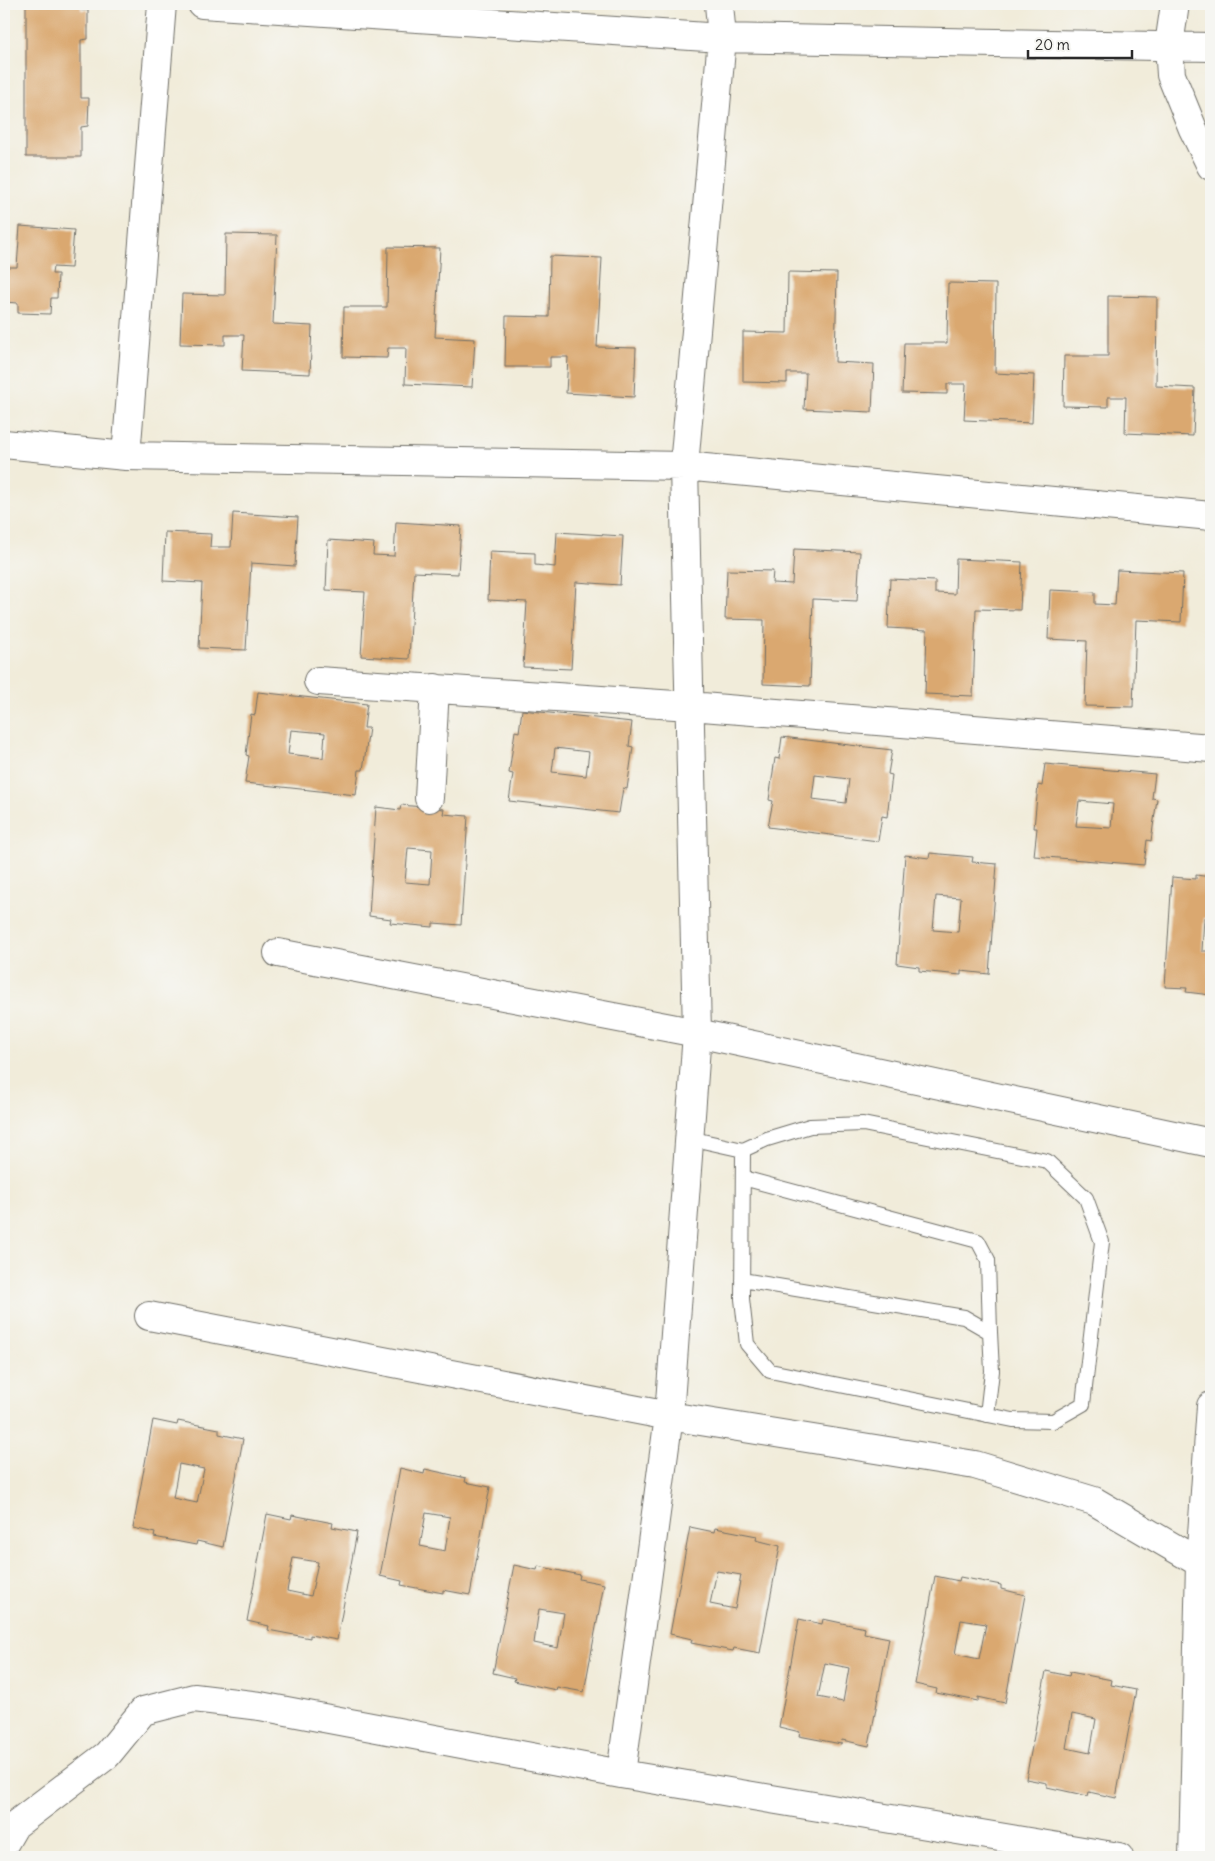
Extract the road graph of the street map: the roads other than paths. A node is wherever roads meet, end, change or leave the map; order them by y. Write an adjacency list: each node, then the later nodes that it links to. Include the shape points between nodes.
1 (162, 4): 10 (street)
2 (202, 4): 5 (street)
3 (719, 4): 5 (street)
4 (1175, 4): 6 (street)
5 (722, 38): 6 (street); 11 (street)
6 (1169, 45): 7 (street); 8 (street, via 1171,75)
7 (1211, 47)
8 (1211, 166)
9 (4, 444): 10 (street)
10 (126, 456): 11 (street)
11 (684, 466): 12 (street); 15 (street)
12 (1211, 516)
13 (318, 681): 14 (street)
14 (436, 688): 15 (street); 17 (street)
15 (690, 706): 16 (street); 19 (street)
16 (1211, 748)
17 (429, 798)
18 (278, 954): 19 (street)
19 (697, 1033): 20 (street); 21 (street)
20 (689, 1138): 22 (lane); 29 (street)
21 (1211, 1143)
22 (743, 1150): 23 (lane); 28 (lane, via 810,1126 862,1124 1047,1161 1086,1198 1102,1242 1083,1404 1053,1421 1014,1420)
23 (743, 1178): 24 (lane); 26 (lane, via 978,1241 988,1260)
24 (742, 1280): 26 (lane, via 964,1317); 28 (lane, via 747,1344 770,1370)
25 (149, 1316): 29 (street)
26 (990, 1332): 28 (lane, via 992,1371)
27 (1211, 1406): 30 (street)
28 (987, 1415)
29 (669, 1416): 30 (street, via 974,1466 1094,1501); 31 (street)
30 (1200, 1563): 34 (street)
31 (621, 1774): 32 (street, via 260,1706 194,1698 143,1710 107,1755 15,1825); 33 (street)
32 (4, 1844)
33 (1119, 1857)
34 (1194, 1857)

